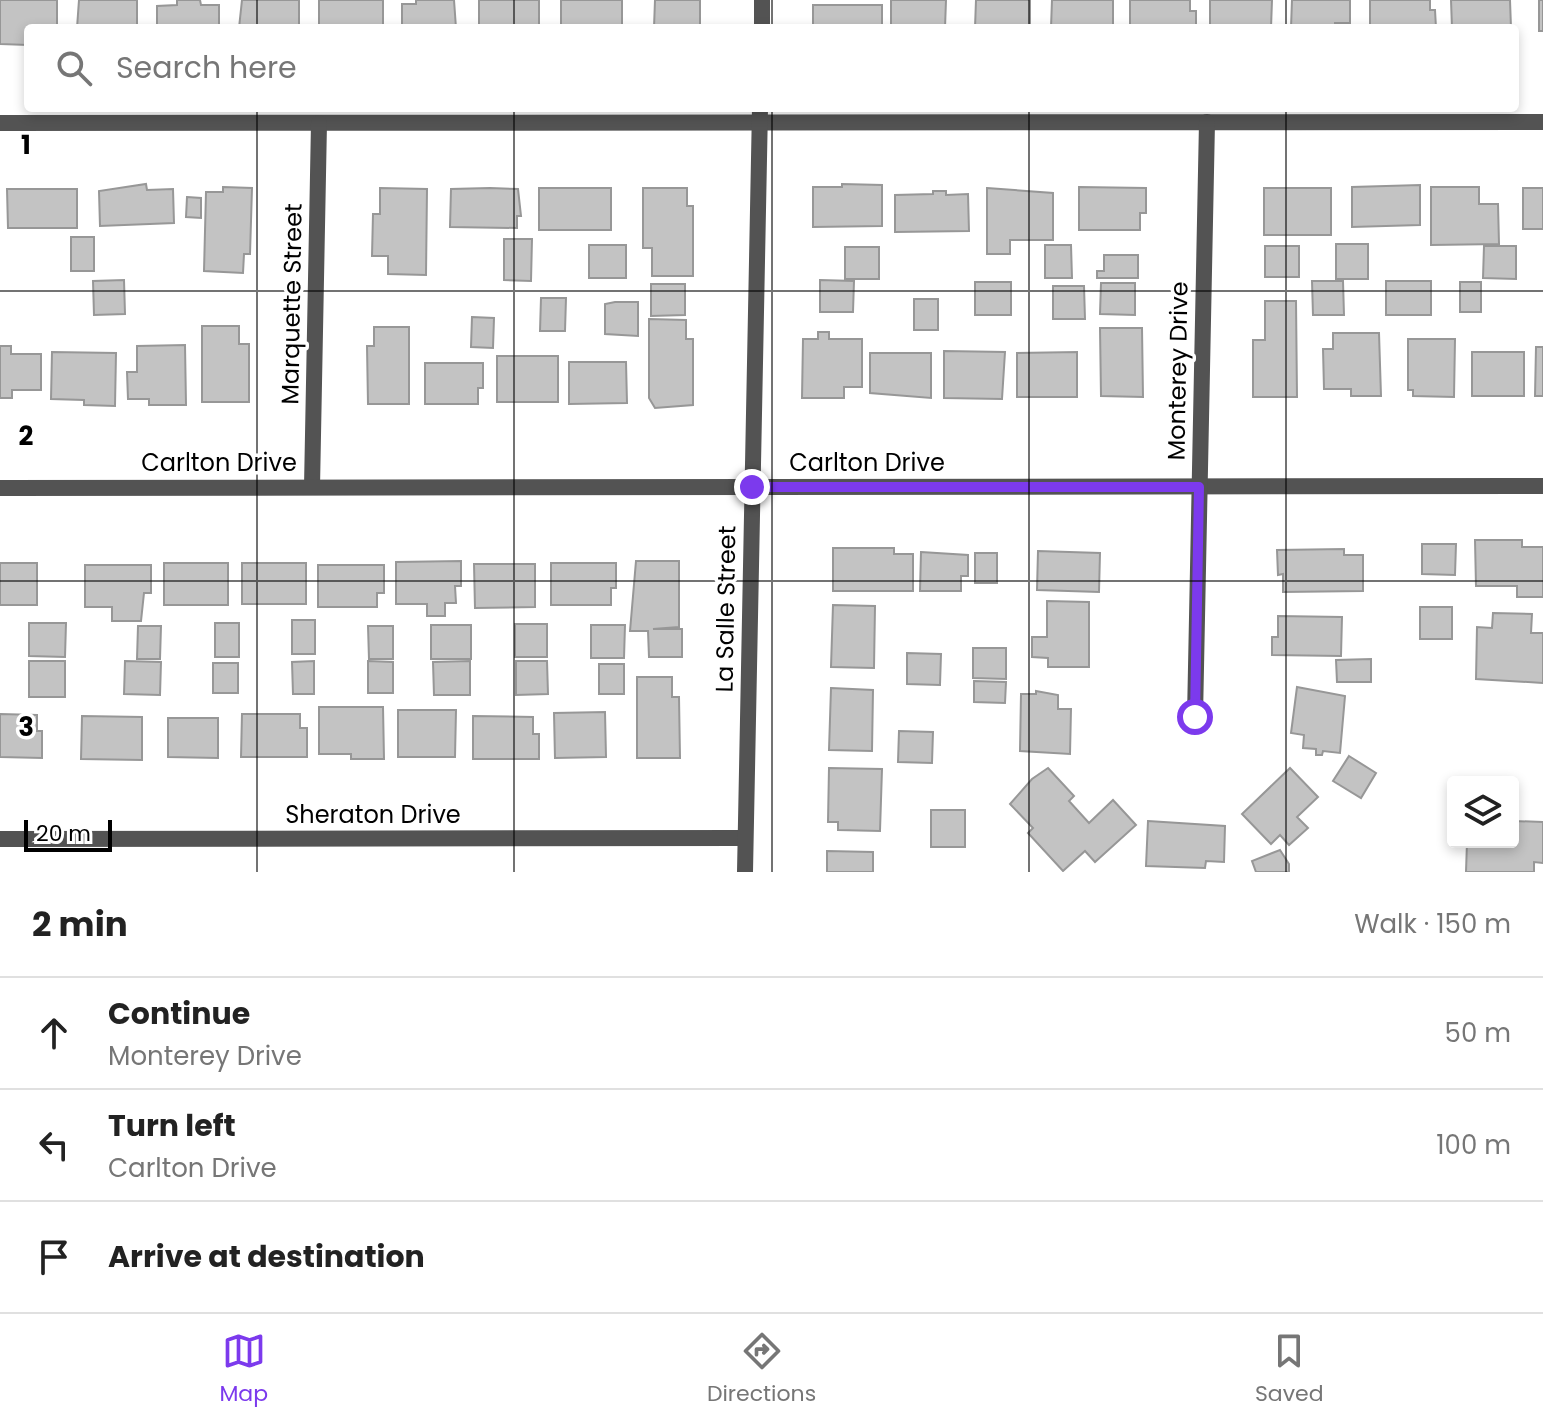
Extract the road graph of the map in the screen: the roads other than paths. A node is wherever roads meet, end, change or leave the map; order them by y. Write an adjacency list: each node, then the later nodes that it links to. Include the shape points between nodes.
1 (762, 0): 2 (street)
2 (762, 24)
3 (760, 115): 4 (street); 7 (street); 10 (street, La Salle Street)
4 (1207, 122): 5 (street); 11 (street, Monterey Drive)
5 (1543, 122)
6 (0, 123): 7 (street)
7 (319, 123): 9 (street, Marquette Street)
8 (1543, 486): 11 (street, Carlton Drive)
9 (312, 487): 10 (street, Carlton Drive); 12 (street, Carlton Drive)
10 (752, 487): 11 (street, Carlton Drive); 14 (street, La Salle Street)
11 (1199, 487): 13 (street, Monterey Drive)
12 (0, 488)
13 (1195, 717)
14 (745, 838): 15 (street, Sheraton Drive); 16 (street, La Salle Street)
15 (0, 839)
16 (745, 872)

